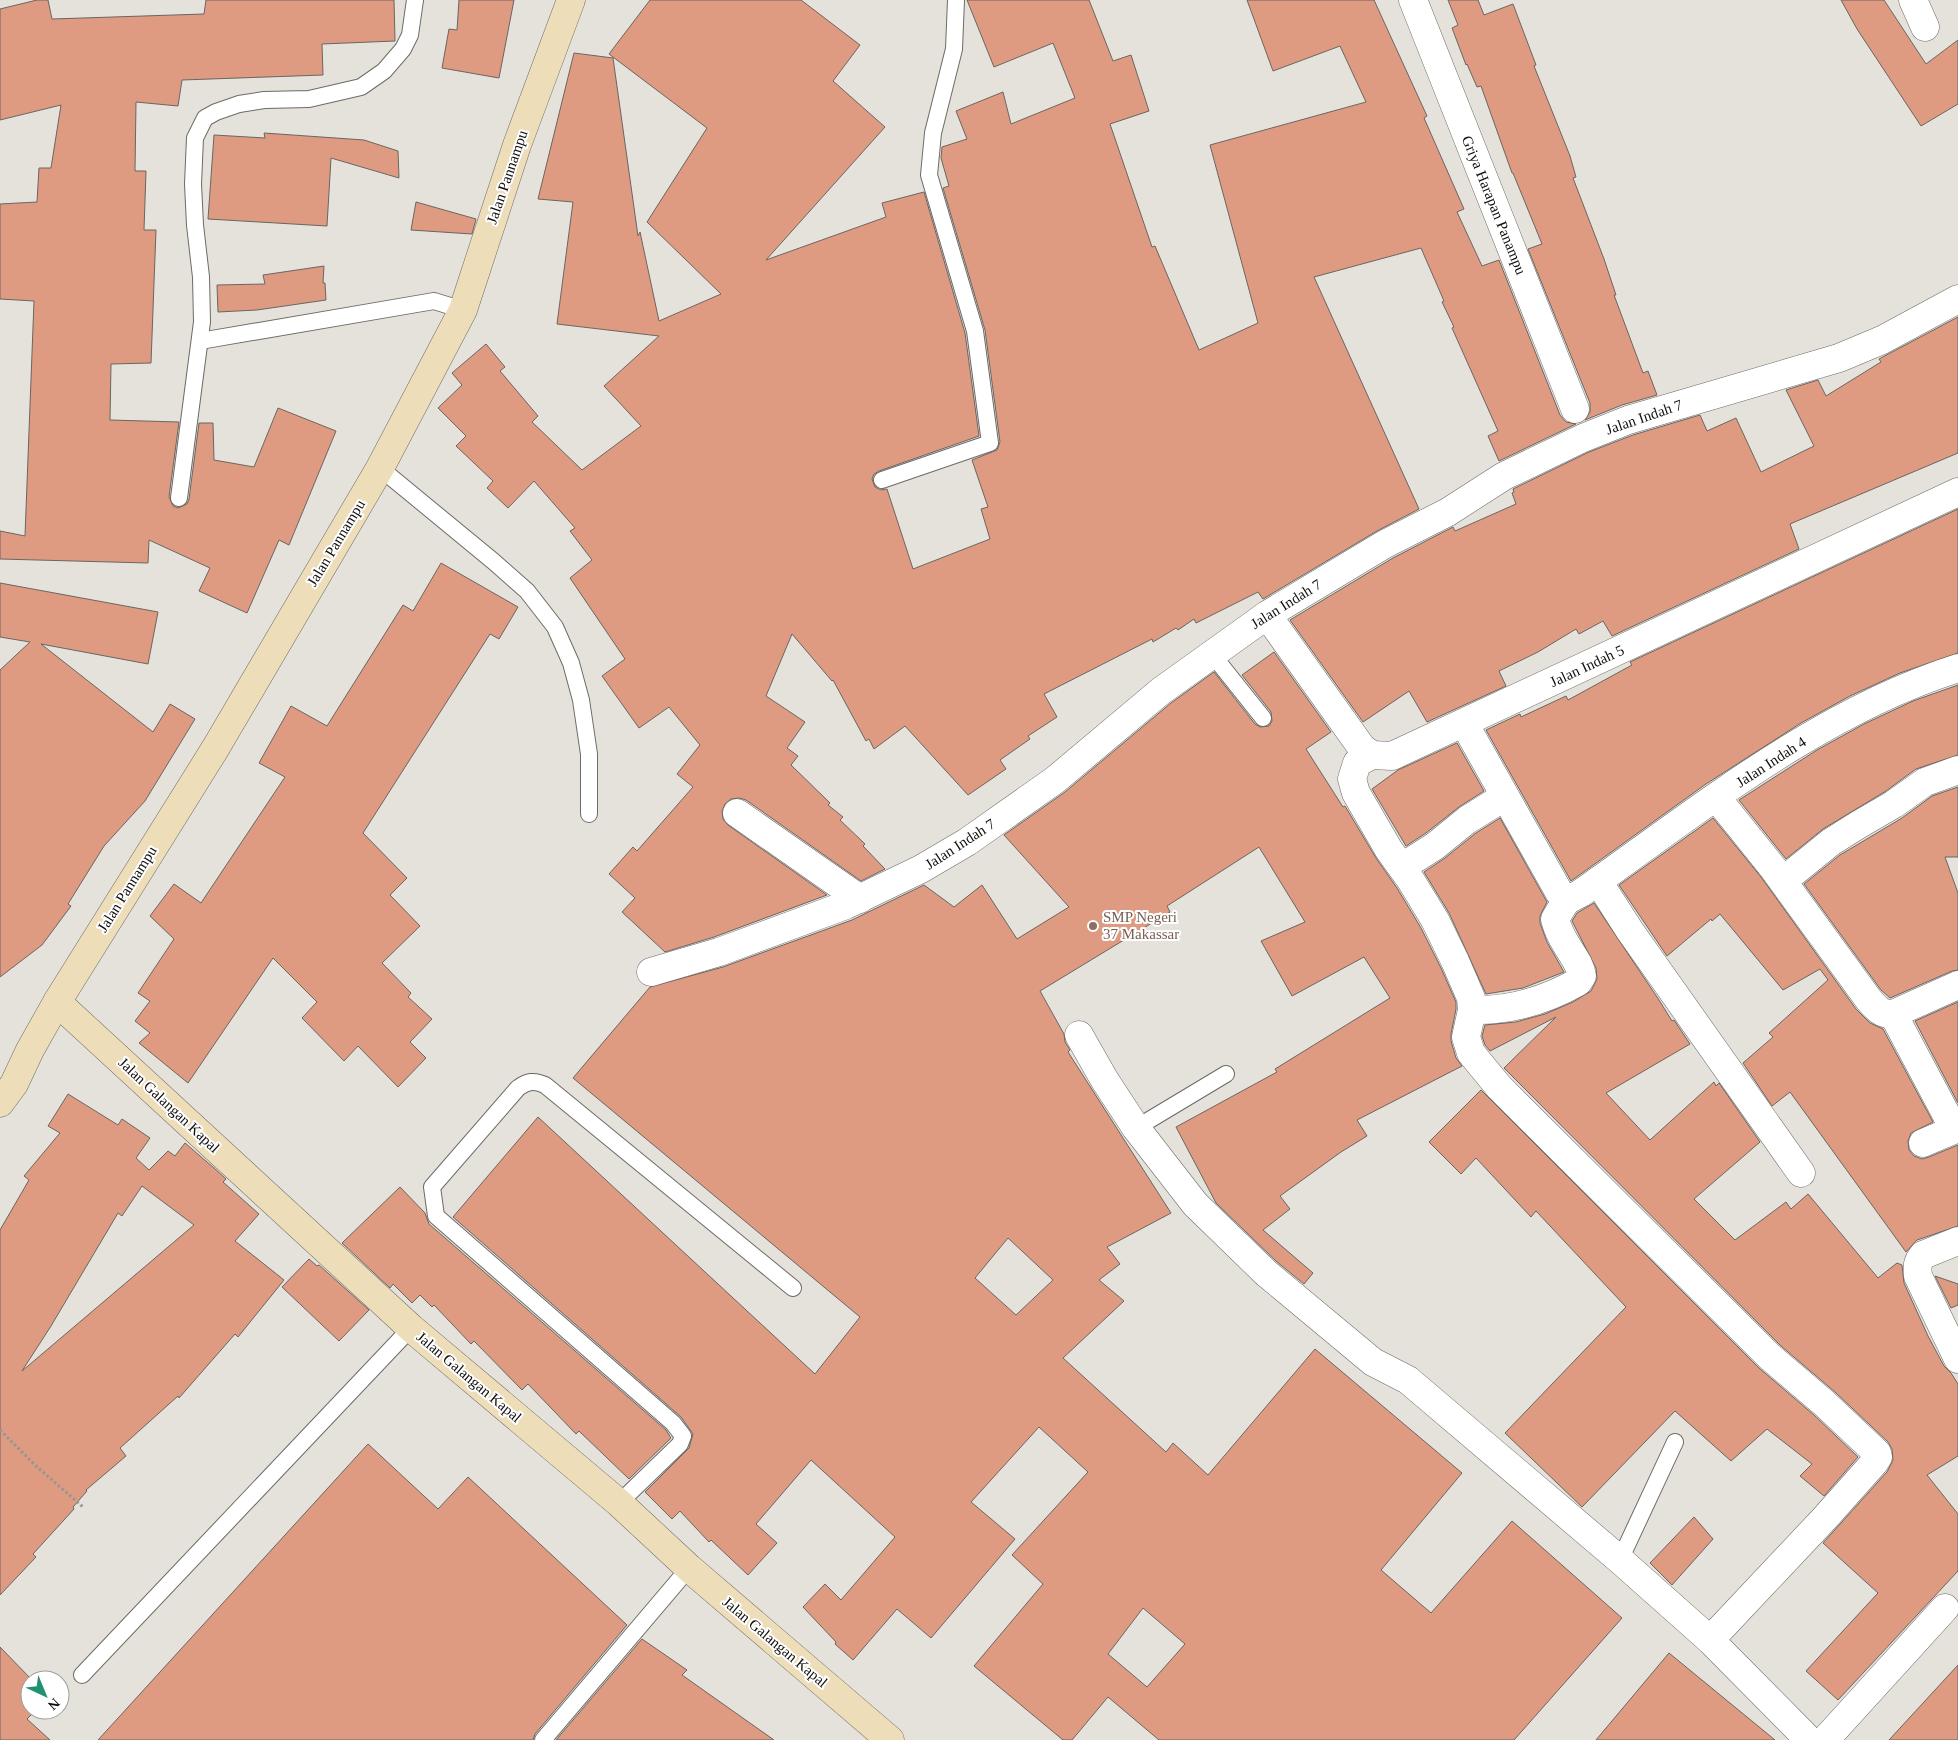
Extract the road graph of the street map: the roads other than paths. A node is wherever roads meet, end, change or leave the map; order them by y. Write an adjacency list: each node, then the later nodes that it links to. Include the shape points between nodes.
1 (415, 0): 9 (lane, via 410,35 403,49 384,72 361,87 309,99 239,104 204,118 193,151 201,277)
2 (571, 0): 8 (main road, Jalan Pannampu, via 516,145)
3 (956, 0): 12 (lane, via 954,49 933,133 929,175 976,331 990,443)
4 (1414, 0): 10 (street, Griya Harapan Panampu)
5 (1912, 0): 6 (street)
6 (1925, 27)
7 (1958, 299): 15 (street, Jalan Indah 7, via 1882,340 1839,358 1628,420 1583,438 1504,476 1448,512 1385,544)
8 (462, 310): 9 (lane, via 434,300); 11 (main road, Jalan Pannampu)
9 (200, 341): 14 (lane)
10 (1575, 409)
11 (380, 468): 25 (lane, via 493,561 526,591 555,627 571,663 581,700 589,754); 33 (main road, Jalan Pannampu, via 215,748)
12 (882, 480)
13 (1958, 492): 19 (street, Jalan Indah 5)
14 (179, 498)
15 (1267, 615): 16 (street, Jalan Indah 7); 20 (street, via 1362,748)
16 (1212, 654): 18 (lane); 29 (street, Jalan Indah 7, via 1161,691 1055,780 967,842)
17 (1958, 668): 23 (street, Jalan Indah 4, via 1887,695 1839,720)
18 (1264, 718)
19 (1464, 723): 20 (street, Jalan Indah 5, via 1392,756); 22 (street)
20 (1372, 755): 26 (street, via 1357,763 1352,779 1356,793)
21 (1958, 770): 28 (street, via 1925,782 1831,842)
22 (1504, 797): 26 (street); 30 (street)
23 (1716, 797): 27 (street, Jalan Indah 4); 28 (street)
24 (737, 813): 29 (street)
25 (589, 814)
26 (1402, 867): 34 (street, via 1456,961 1471,998)
27 (1598, 881): 30 (street, Jalan Indah 4); 44 (street)
28 (1783, 882): 35 (street, via 1869,1000 1879,1010)
29 (860, 899): 31 (street, Jalan Indah 7, via 719,952)
30 (1566, 901): 34 (street, via 1555,918 1581,970 1578,982 1537,1000 1504,1008)
31 (650, 972)
32 (1958, 985): 35 (street)
33 (57, 1002): 37 (main road, Jalan Pannampu); 47 (main road, Jalan Galangan Kapal)
34 (1472, 1010): 54 (street, via 1466,1037 1471,1053 1499,1087 1770,1357 1877,1453 1874,1463 1824,1519)
35 (1894, 1014): 42 (street)
36 (1079, 1035): 41 (street)
37 (30, 1050): 39 (main road, Jalan Pannampu, via 8,1076); 40 (main road, Jalan Pannampu, via 14,1084)
38 (1226, 1074): 41 (lane)
39 (0, 1092)
40 (0, 1103)
41 (1136, 1128): 51 (street, via 1195,1204 1266,1273 1373,1362 1408,1380)
42 (1956, 1128): 43 (street)
43 (1923, 1143)
44 (1801, 1173)
45 (1958, 1241): 48 (street, via 1923,1255 1917,1266 1918,1276)
46 (793, 1288): 50 (lane, via 546,1085 535,1081 518,1088 432,1187 436,1216 673,1423 683,1436 680,1444)
47 (411, 1328): 50 (main road, Jalan Galangan Kapal); 55 (lane)
48 (1958, 1359)
49 (1675, 1442): 51 (lane)
50 (619, 1503): 52 (main road, Jalan Galangan Kapal)
51 (1620, 1560): 54 (street)
52 (689, 1568): 56 (lane); 57 (main road, Jalan Galangan Kapal)
53 (1945, 1608): 59 (street)
54 (1710, 1640): 58 (street)
55 (82, 1675)
56 (543, 1740)
57 (890, 1740)
58 (1809, 1740)
59 (1825, 1740)

